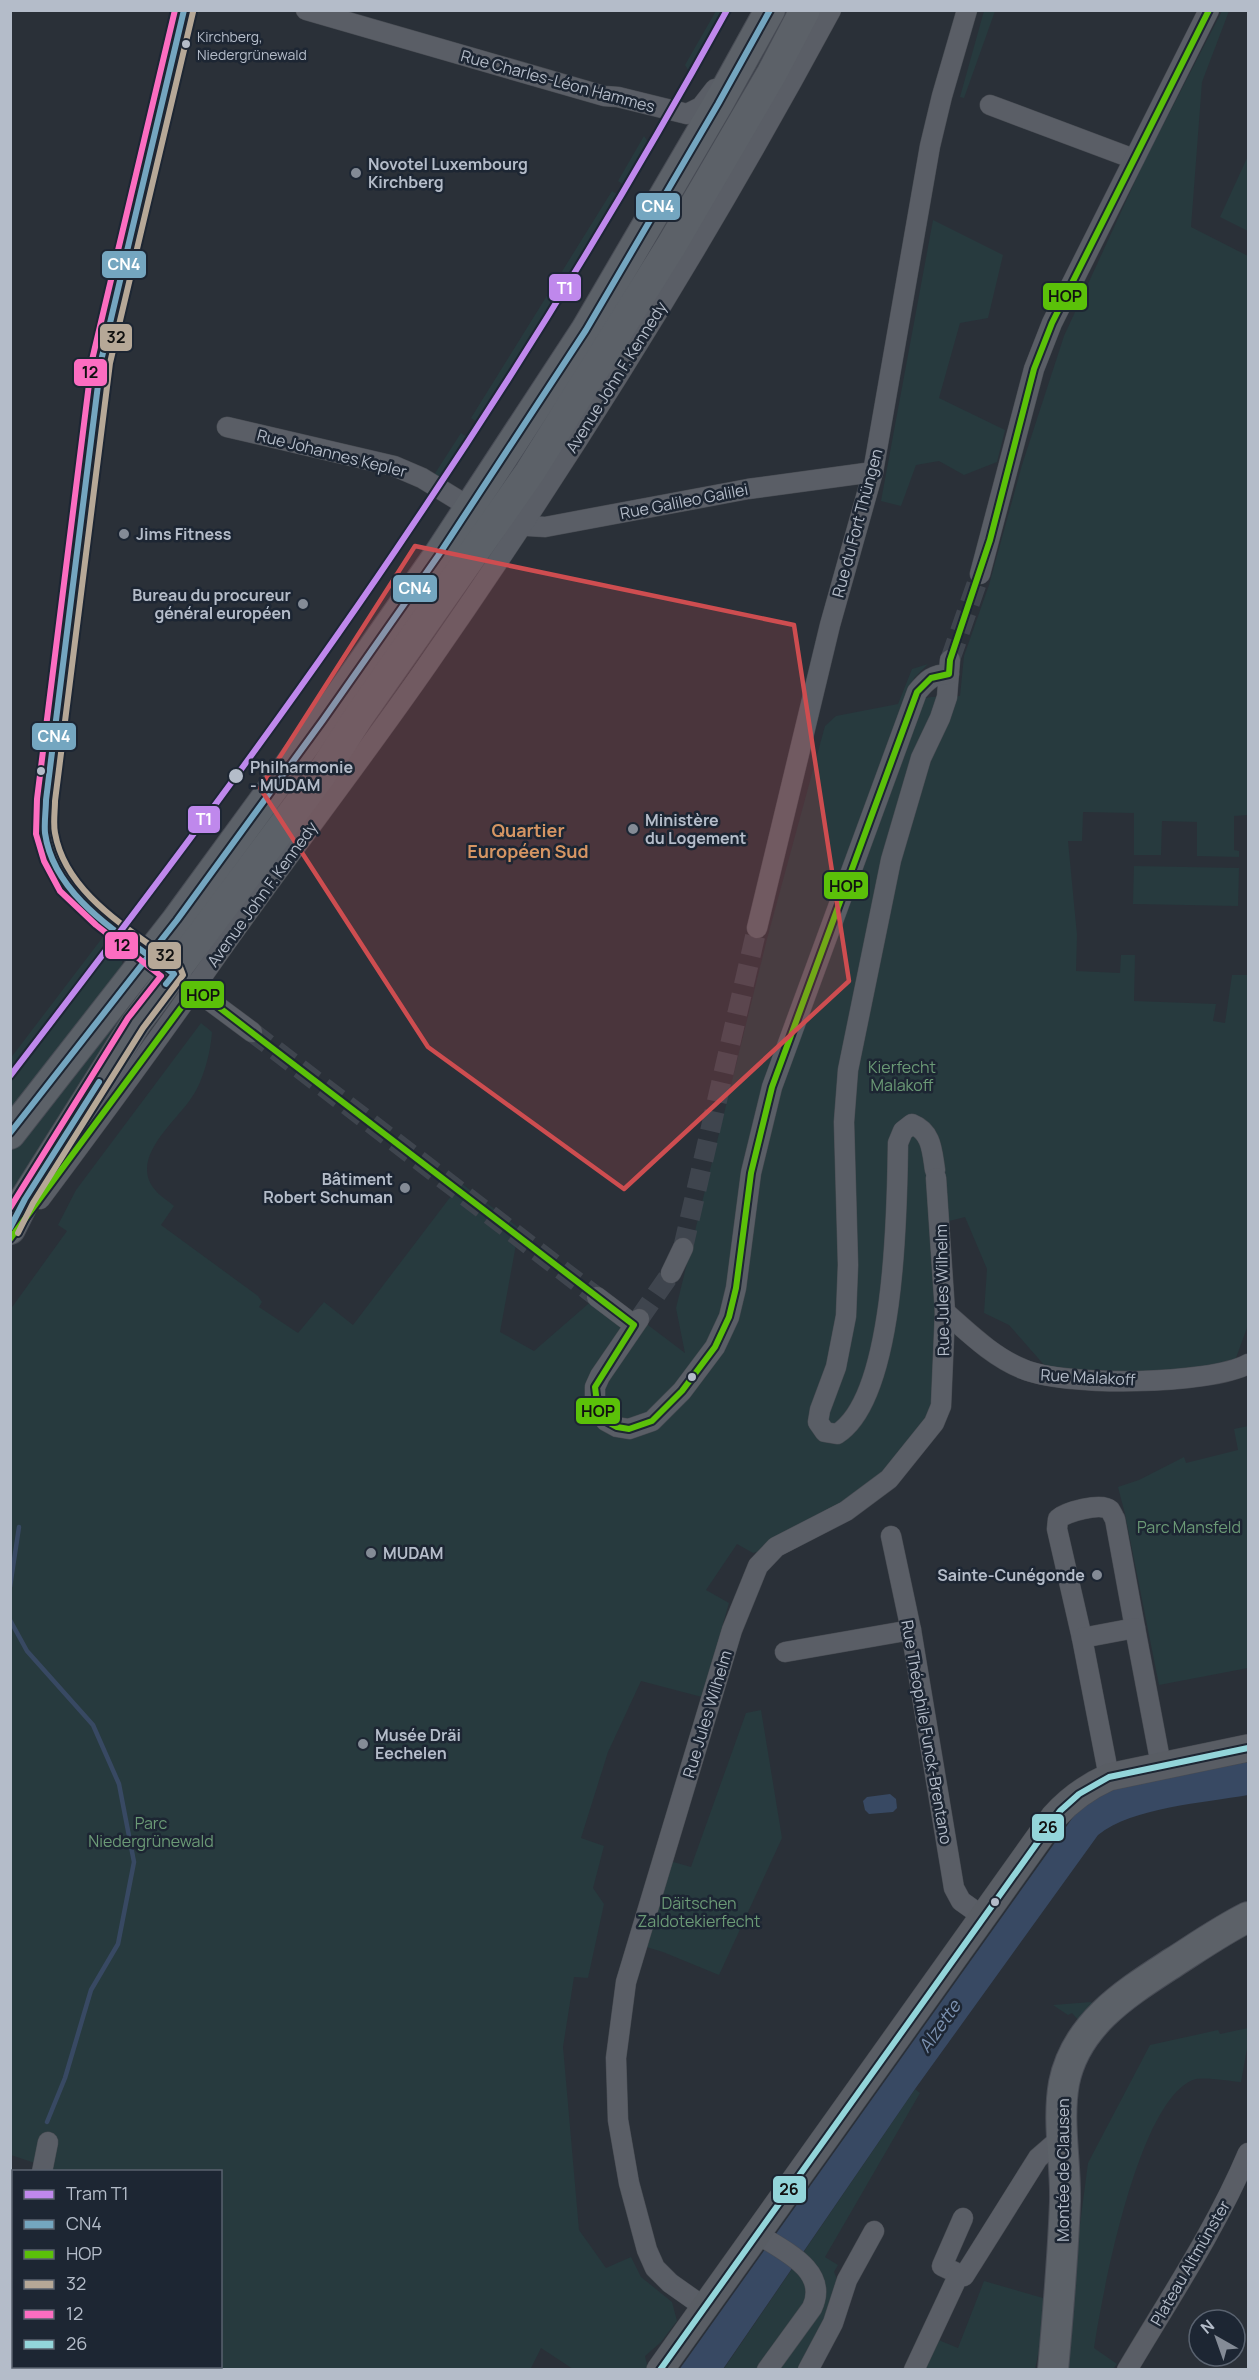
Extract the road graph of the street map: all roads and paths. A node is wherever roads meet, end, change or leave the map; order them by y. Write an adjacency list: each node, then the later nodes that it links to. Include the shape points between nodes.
1 (184, 10): 19 (street, via 101,361 46,800 45,832 61,877 77,898)
2 (306, 10): 3 (street, Rue Charles-Léon Hammes, via 581,90 687,114 701,107 714,91)
3 (759, 10)
4 (770, 10): 14 (main road, Avenue John F. Kennedy, via 586,330)
5 (805, 10): 9 (main road, Avenue John F. Kennedy)
6 (831, 10): 9 (street, Avenue John F. Kennedy)
7 (967, 10): 13 (street, Rue du Fort Thüngen, via 930,146)
8 (1209, 10): 11 (street)
9 (782, 78): 14 (main road, Avenue John F. Kennedy)
10 (990, 105): 11 (street)
11 (1134, 159): 15 (street, via 1052,322 1034,369)
12 (227, 427): 14 (street, Rue Johannes Kepler, via 394,466)
13 (873, 472): 14 (street, Rue Galileo Galilei, via 747,489 544,527); 18 (street, Rue du Fort Thüngen, via 830,625)
14 (495, 519): 16 (main road, Avenue John F. Kennedy); 17 (street, Avenue John F. Kennedy); 19 (main road, Avenue John F. Kennedy, via 324,720)
15 (980, 574)
16 (445, 596): 17 (street, Avenue John F. Kennedy); 20 (main road, Avenue John F. Kennedy, via 359,716)
17 (428, 664): 20 (street, Avenue John F. Kennedy)
18 (757, 928)
19 (148, 955): 20 (street); 22 (main road, Avenue John F. Kennedy)
20 (184, 982): 21 (street); 23 (main road, Avenue John F. Kennedy, via 136,1023); 24 (street, Avenue John F. Kennedy)
21 (252, 1032)
22 (10, 1134)
23 (10, 1229)
24 (10, 1240)
25 (683, 1248): 26 (street)
26 (671, 1273)
27 (597, 1297): 28 (street, Rue Jules Wilhelm, via 636,1322 600,1376 595,1388 598,1411 616,1427 628,1429 652,1421 682,1391 714,1347 729,1317 751,1173 772,1087 917,692 925,681 949,667 947,697 921,758 891,860 848,1070 844,1122 846,1316 836,1367 820,1410 818,1422 825,1432 837,1434 847,1428 873,1378 886,1323 894,1255 897,1143 912,1124 923,1129 931,1143)
28 (945, 1312): 29 (street, Rue Malakoff, via 996,1354 1036,1374 1060,1378 1182,1380 1229,1373); 48 (street, Rue Jules Wilhelm, via 941,1406 934,1423 889,1479 846,1511 776,1547 758,1566 732,1630 626,1982 616,2058 618,2120 629,2183 655,2268)
29 (1248, 1365)
30 (891, 1536): 32 (street, Rue Théophile Funck-Brentano)
31 (1135, 1628): 33 (street); 33 (street, via 1115,1519 1110,1510 1102,1507 1065,1513 1058,1519 1057,1529); 36 (street)
32 (911, 1630): 34 (street); 38 (street, Rue Théophile Funck-Brentano, via 954,1888 961,1901)
33 (1082, 1638): 37 (street)
34 (785, 1652)
35 (1248, 1748): 36 (main road)
36 (1161, 1765): 37 (main road)
37 (1109, 1777): 38 (main road, via 1079,1793 1053,1817)
38 (982, 1916): 46 (main road)
39 (1248, 1917): 40 (main road, Montée de Clausen, via 1121,1997 1095,2022 1073,2057 1065,2080)
40 (1061, 2138): 47 (street, via 1038,2157 964,2276); 53 (main road, Montée de Clausen, via 1065,2199)
41 (48, 2142): 43 (street)
42 (1248, 2153): 54 (street, Plateau Altmünster, via 1222,2210)
43 (42, 2170)
44 (963, 2218): 47 (street, via 942,2266)
45 (874, 2231): 51 (street)
46 (761, 2237): 48 (main road); 50 (street, via 804,2266 815,2279 817,2298)
47 (959, 2274): 52 (street)
48 (704, 2307): 49 (main road)
49 (660, 2370)
50 (767, 2370)
51 (808, 2370)
52 (914, 2370)
53 (1053, 2370)
54 (1127, 2370)

